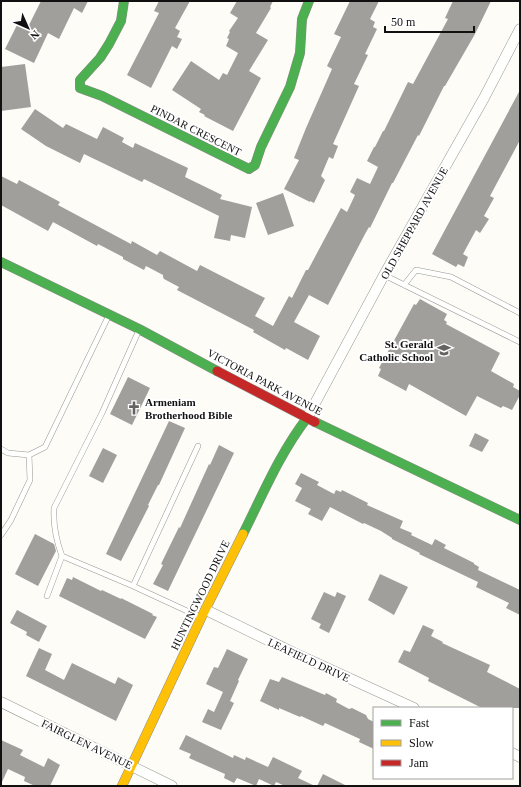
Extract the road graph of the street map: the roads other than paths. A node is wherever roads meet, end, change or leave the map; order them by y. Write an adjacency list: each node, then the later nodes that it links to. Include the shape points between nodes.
1 (124, 1): 2 (street, PINDAR CRESCENT, via 121,21 100,58 80,80 80,88 102,96 248,169 255,165 290,87 300,53 302,19)
2 (309, 1)
3 (520, 29): 5 (street, OLD SHEPPARD AVENUE)
4 (1, 262): 8 (street, VICTORIA PARK AVENUE)
5 (384, 275): 6 (lane); 11 (street, OLD SHEPPARD AVENUE)
6 (404, 285): 7 (lane, via 416,270 451,277); 10 (lane)
7 (520, 313)
8 (109, 314): 9 (street, VICTORIA PARK AVENUE); 14 (lane, via 45,447)
9 (139, 329): 11 (street, VICTORIA PARK AVENUE); 17 (lane, via 102,413 54,508 57,542)
10 (520, 342)
11 (307, 418): 15 (street, VICTORIA PARK AVENUE); 20 (street, HUNTINGWOOD DRIVE, via 284,452)
12 (198, 446): 18 (lane)
13 (1, 449): 14 (lane, via 8,453)
14 (29, 455): 16 (lane, via 30,480)
15 (520, 520)
16 (1, 535)
17 (62, 556): 18 (lane); 19 (lane)
18 (133, 586): 20 (lane)
19 (47, 596)
20 (203, 614): 22 (street, LEAFIELD DRIVE); 23 (street, HUNTINGWOOD DRIVE)
21 (1, 702): 23 (street, FAIRGLEN AVENUE)
22 (412, 707)
23 (132, 766): 24 (street, HUNTINGWOOD DRIVE); 25 (street, FAIRGLEN AVENUE)
24 (122, 786)
25 (172, 786)

